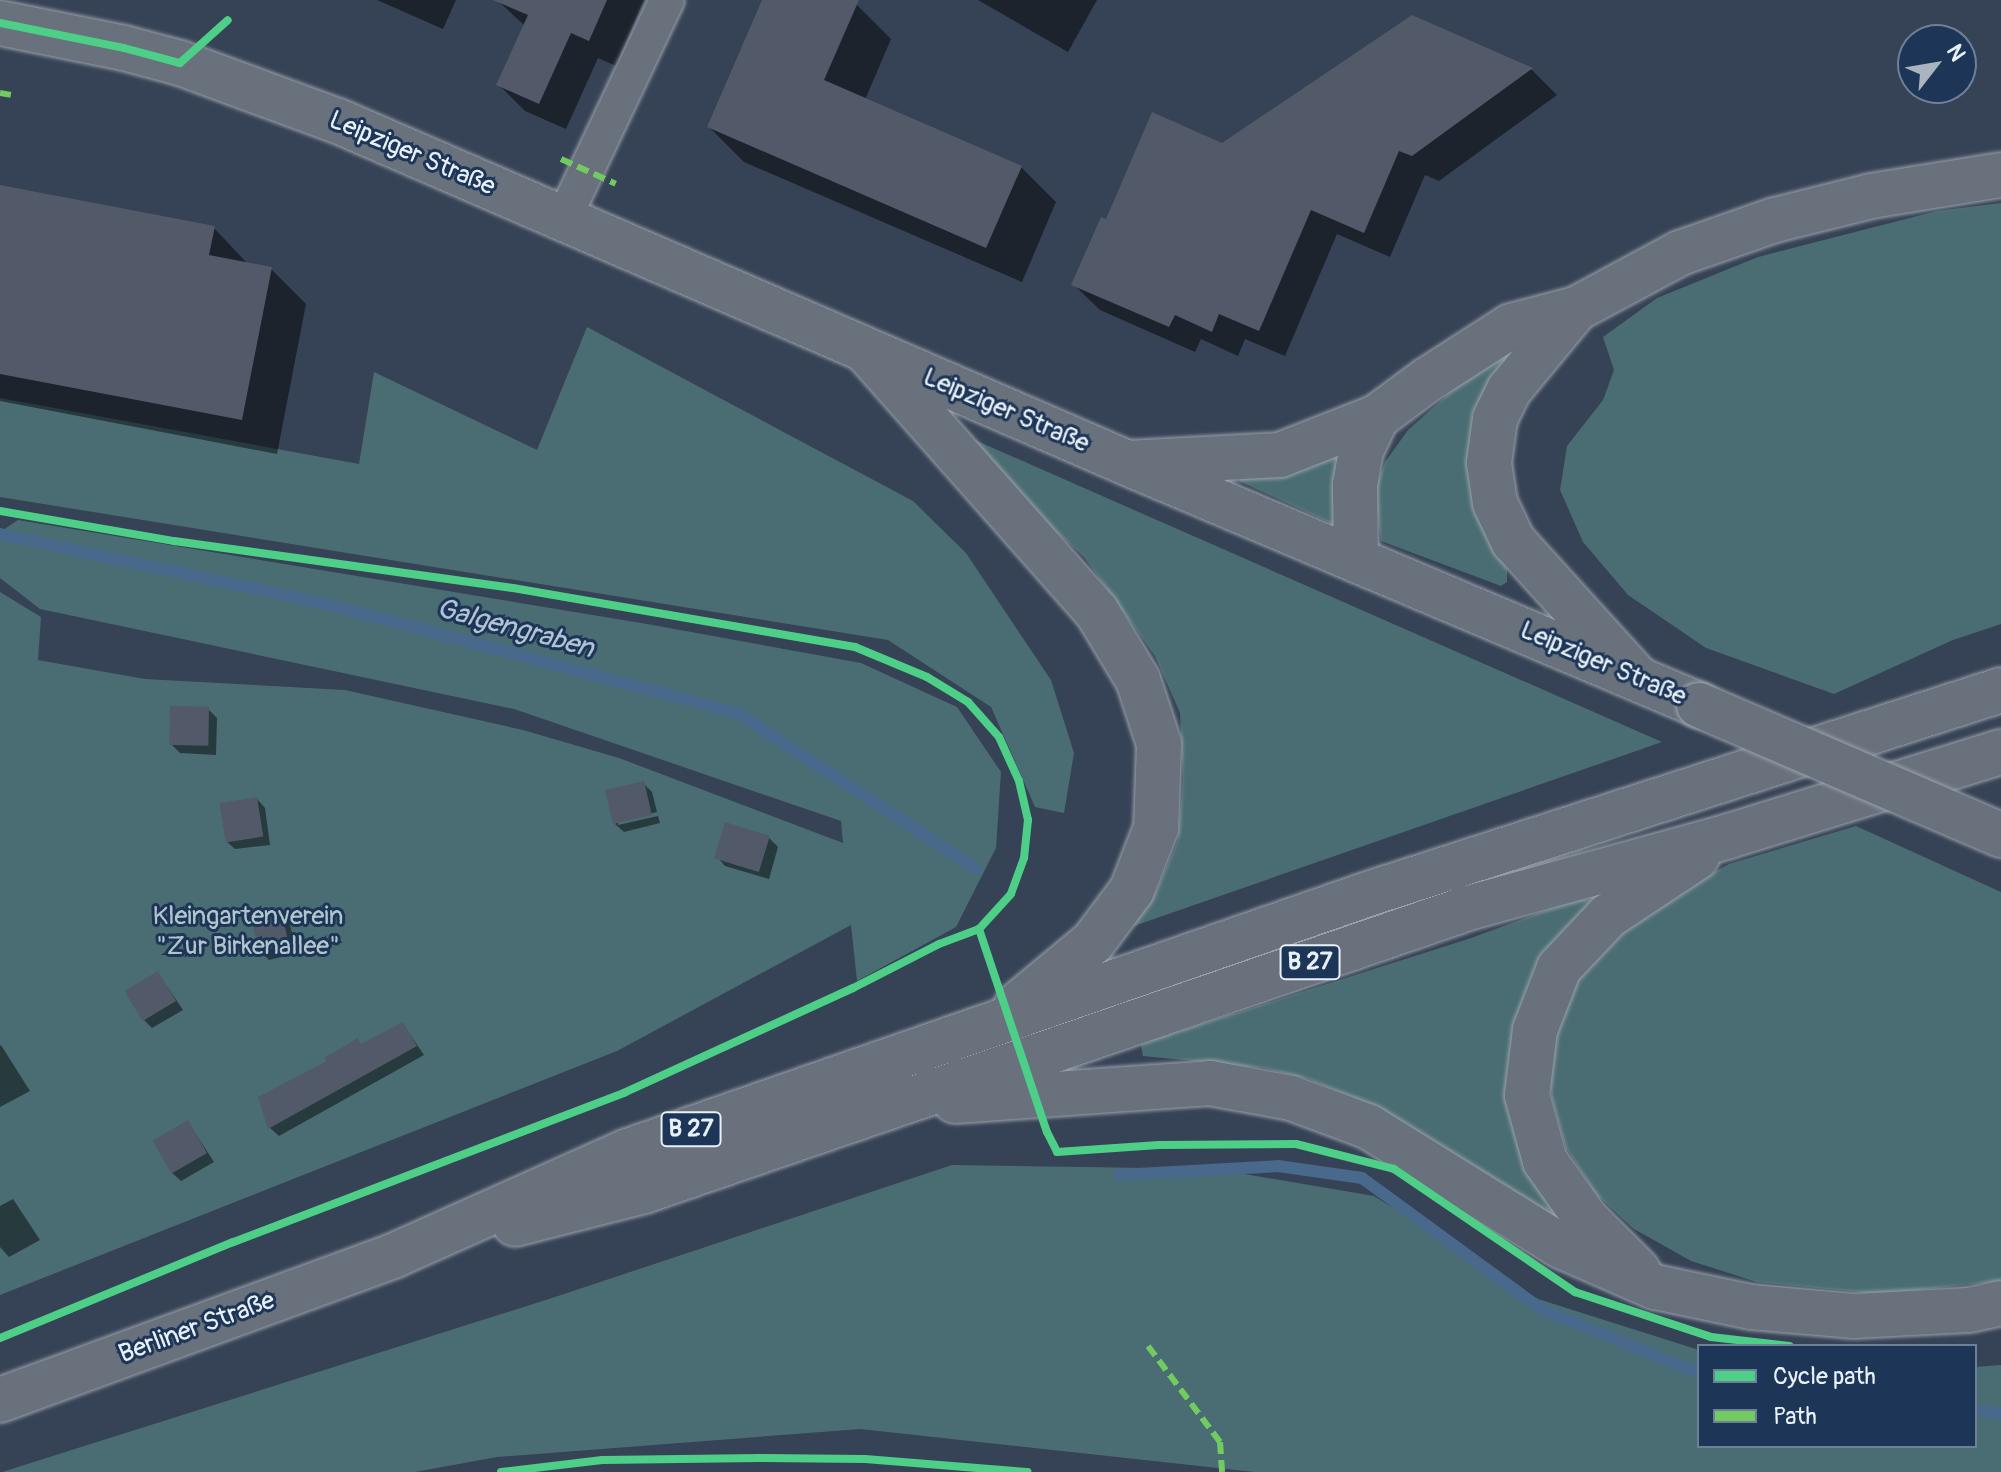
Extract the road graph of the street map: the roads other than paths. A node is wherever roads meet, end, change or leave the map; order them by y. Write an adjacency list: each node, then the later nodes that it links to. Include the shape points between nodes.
1 (667, 0): 4 (street)
2 (0, 23): 4 (main road, Leipziger Straße, via 124,48 260,91)
3 (2001, 175): 5 (main road, via 1871,196 1775,220 1680,253 1615,285)
4 (563, 220): 6 (main road, Leipziger Straße)
5 (1524, 342): 7 (main road, via 1427,380); 10 (main road, via 1495,419 1489,463 1495,503 1513,541)
6 (867, 352): 8 (main road, Leipziger Straße); 15 (main road, via 1097,612 1138,680 1159,744 1156,828 1132,890 1093,942)
7 (1377, 417): 8 (main road, via 1280,455); 9 (main road, via 1361,451 1355,485)
8 (1127, 463): 9 (main road, Leipziger Straße)
9 (1356, 560): 10 (main road, Leipziger Straße)
10 (1638, 679): 13 (main road, Leipziger Straße, bridge)
11 (2001, 690): 15 (main road, B 27, via 1386,888)
12 (2001, 752): 14 (main road, B 27)
13 (2001, 835)
14 (1729, 836): 16 (main road, B 27, via 1468,908); 18 (main road, via 1608,916 1559,968 1535,1030 1527,1095 1545,1161 1586,1219)
15 (996, 1023): 17 (main road, B 27, via 628,1151)
16 (896, 1105): 17 (main road, B 27, via 644,1191); 18 (main road, via 1210,1083 1291,1098 1369,1127 1561,1246)
17 (393, 1256): 20 (main road, Berliner Straße / B 27)
18 (1655, 1287): 19 (main road, via 1751,1307 1854,1316 1969,1310)
19 (2001, 1303)
20 (0, 1400)

